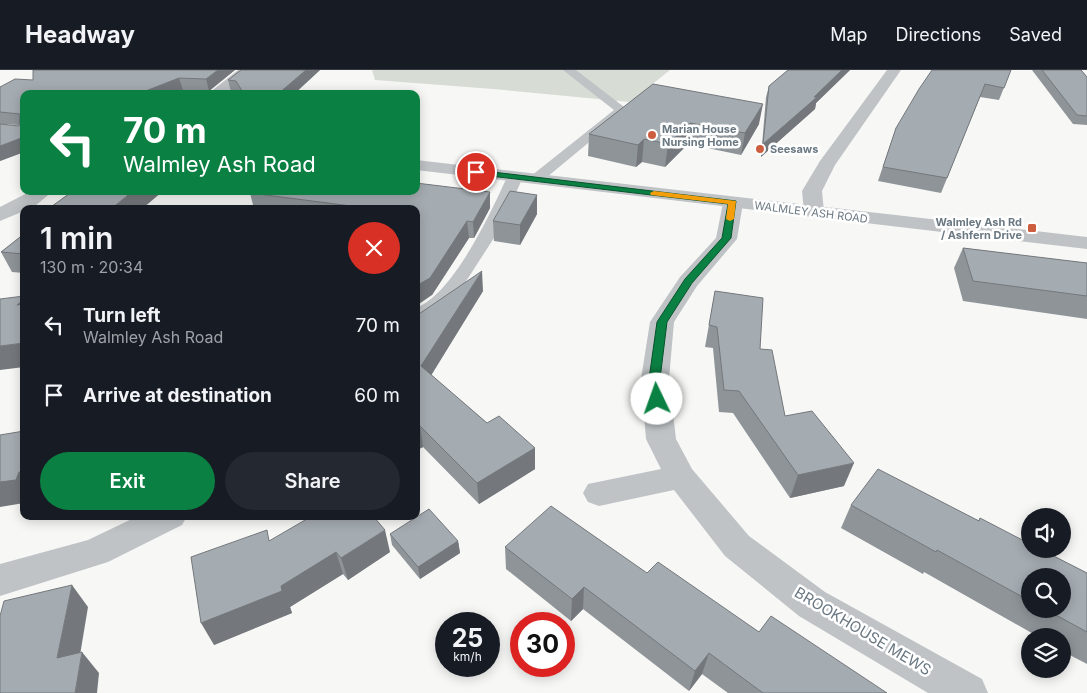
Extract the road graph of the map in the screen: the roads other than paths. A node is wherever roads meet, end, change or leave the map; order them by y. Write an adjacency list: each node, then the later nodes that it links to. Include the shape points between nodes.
1 (247, 70): 4 (street)
2 (569, 70): 7 (lane, via 622,110)
3 (894, 70): 12 (street, via 826,165 812,191)
4 (220, 90)
5 (420, 165): 6 (street, WALMLEY ASH ROAD)
6 (515, 177): 7 (street, WALMLEY ASH ROAD); 15 (lane, via 493,226 447,296 434,308)
7 (536, 179): 9 (street, WALMLEY ASH ROAD)
8 (38, 195): 10 (street)
9 (733, 202): 12 (street, WALMLEY ASH ROAD); 16 (street, BROOKHOUSE MEWS, via 726,238 688,282 662,322 655,379 661,439)
10 (22, 205)
11 (20, 206): 13 (street)
12 (814, 212): 14 (street, WALMLEY ASH ROAD)
13 (0, 215)
14 (1087, 243)
15 (420, 313)
16 (681, 477): 17 (street); 20 (street, BROOKHOUSE MEWS, via 737,546 812,604)
17 (599, 493)
18 (162, 520): 19 (street, via 96,552)
19 (0, 580)
20 (967, 693)

